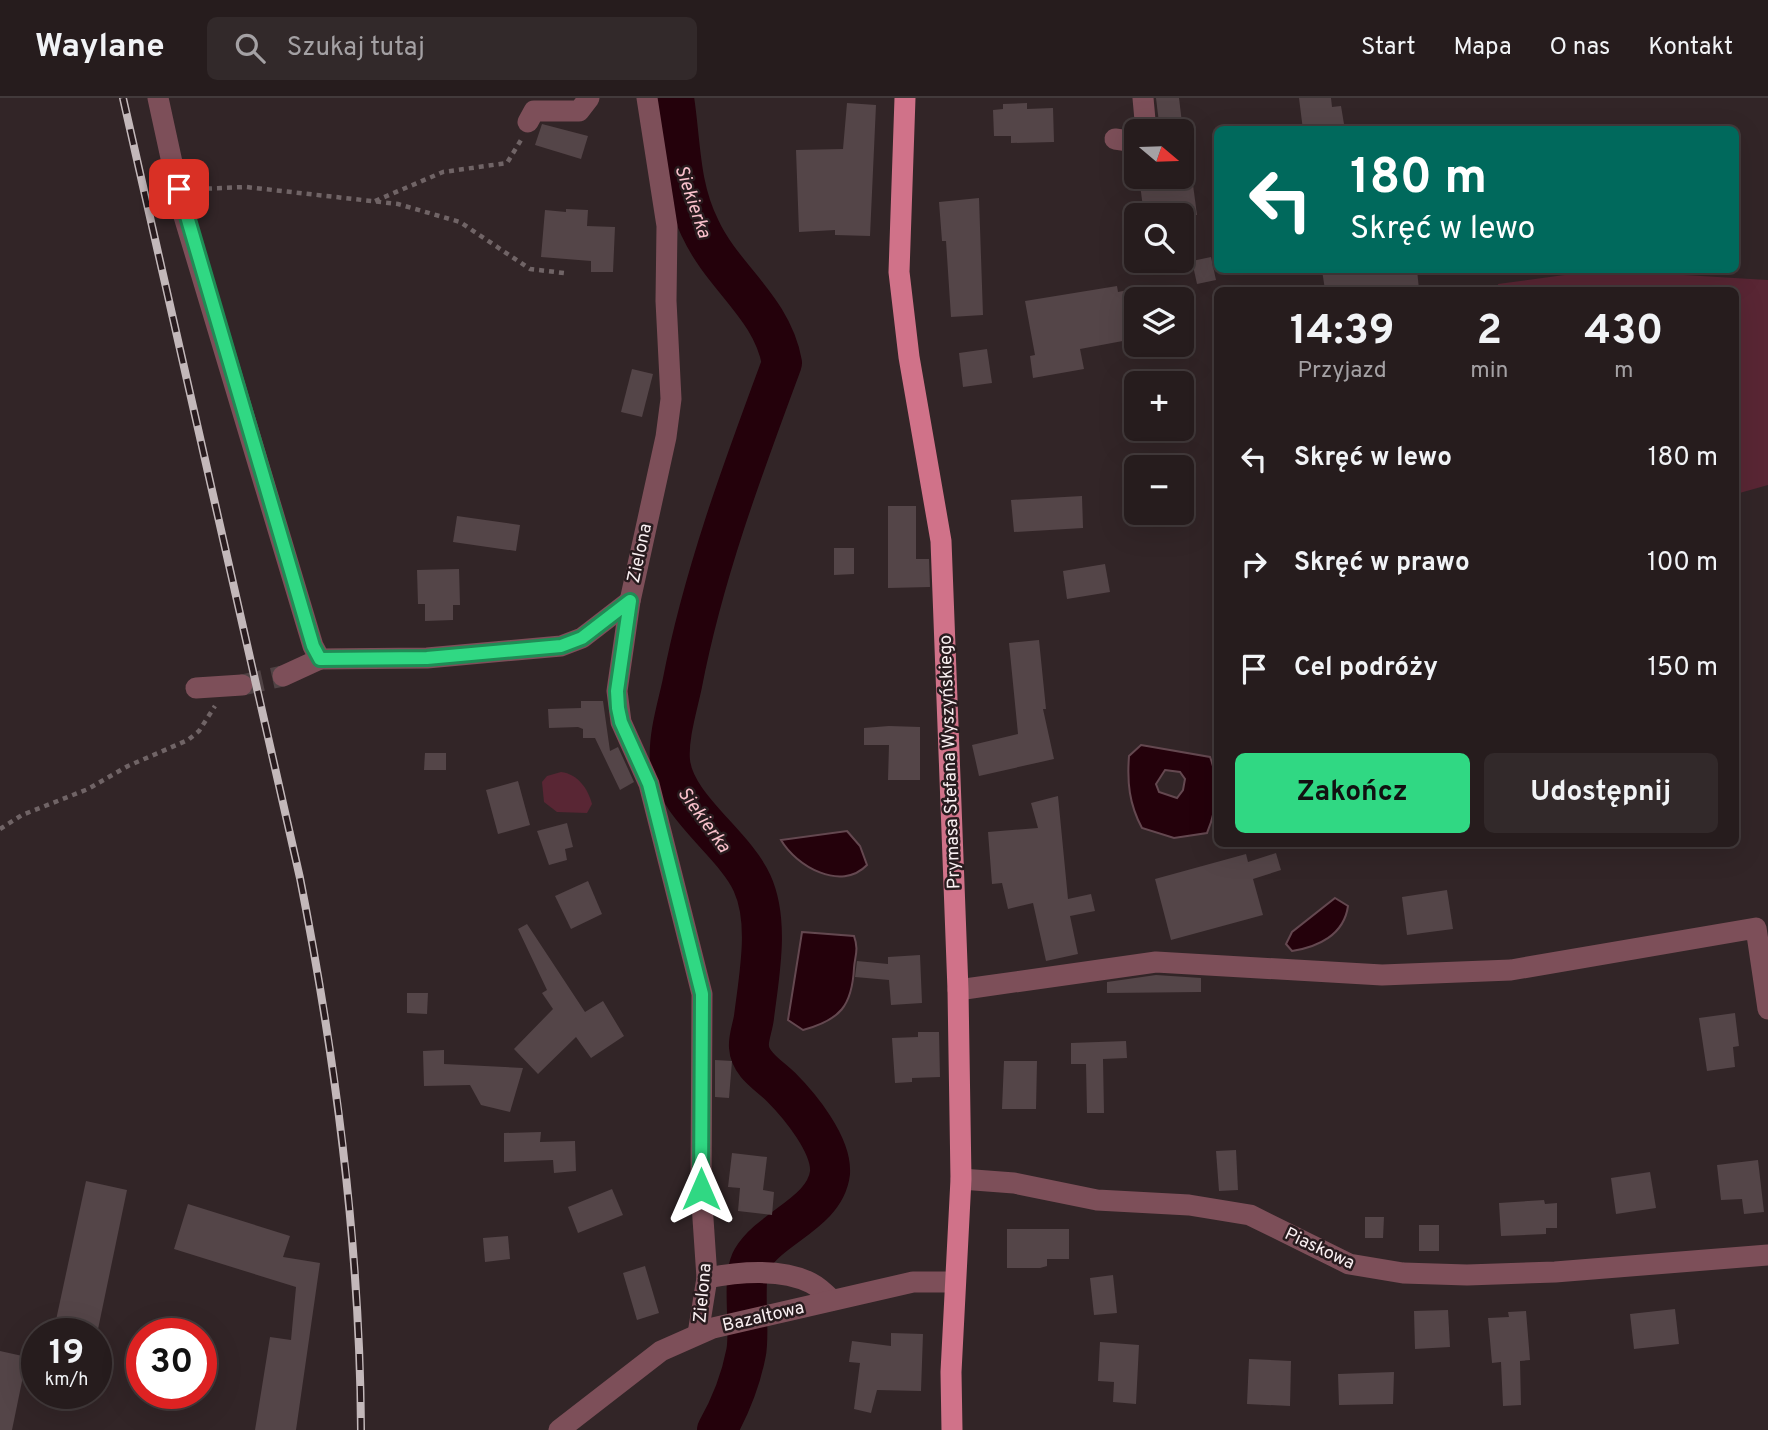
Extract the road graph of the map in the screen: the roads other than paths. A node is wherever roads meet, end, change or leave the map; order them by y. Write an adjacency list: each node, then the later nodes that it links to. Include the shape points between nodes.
1 (158, 98): 9 (street, via 179,189)
2 (589, 98): 7 (street, via 579,111 534,111)
3 (647, 98): 8 (street, Zielona, via 667,226 671,399)
4 (905, 98): 13 (main road, Prymasa Stefana Wyszyńskiego, via 899,271 941,541)
5 (1143, 98): 6 (street)
6 (1145, 119)
7 (528, 122)
8 (630, 601): 9 (street, via 582,638 561,646 427,658); 17 (street, Zielona, via 618,708 649,784 702,994 701,1189)
9 (320, 659): 10 (street)
10 (283, 676)
11 (237, 686): 12 (street)
12 (196, 688)
13 (958, 990): 14 (street, via 1156,962 1382,975 1511,970 1756,928); 15 (main road, Prymasa Stefana Wyszyńskiego)
14 (1768, 1009)
15 (961, 1179): 16 (street, Piaskowa, via 1014,1183 1097,1200 1189,1205 1250,1215 1349,1264 1403,1273 1555,1272); 18 (main road, Prymasa Stefana Wyszyńskiego)
16 (1768, 1255)
17 (707, 1278): 19 (street, via 734,1273 802,1279); 20 (street, Zielona)
18 (955, 1282): 19 (street, Bazaltowa, via 913,1282); 22 (main road, Prymasa Stefana Wyszyńskiego)
19 (832, 1300): 20 (street, Bazaltowa)
20 (705, 1331): 21 (street, Bazaltowa, via 661,1351)
21 (559, 1430)
22 (952, 1430)

